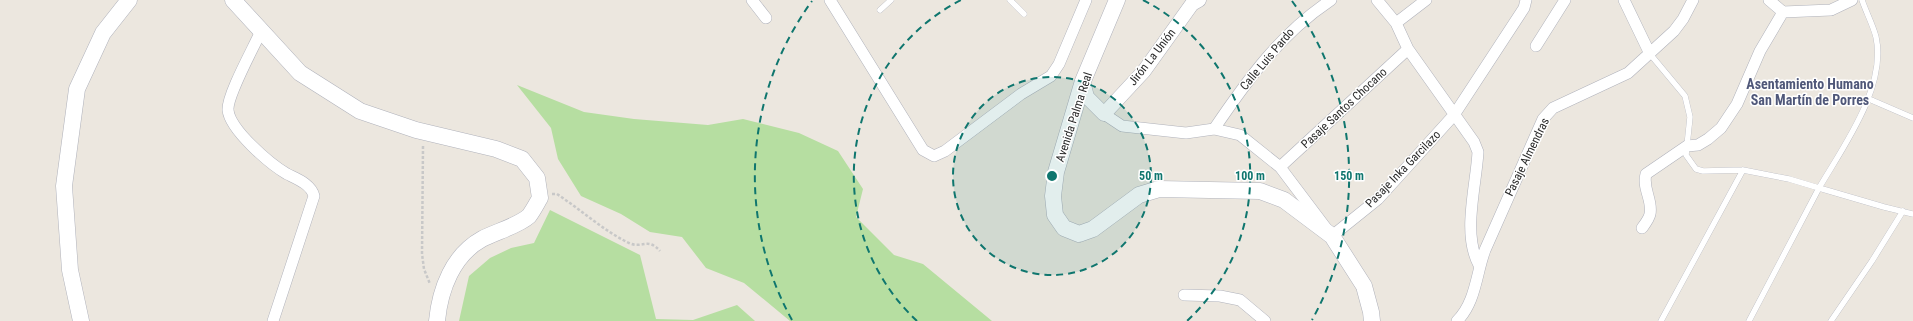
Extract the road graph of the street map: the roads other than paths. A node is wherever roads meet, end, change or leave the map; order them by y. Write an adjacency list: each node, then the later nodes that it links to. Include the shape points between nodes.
1 (129, 0): 45 (main road, via 103,33 77,90 64,186 70,270)
2 (232, 0): 25 (main road)
3 (752, 0): 23 (street)
4 (830, 0): 7 (street, via 923,150 934,156 946,151 1020,94 1051,76)
5 (891, 0): 20 (lane)
6 (1010, 0): 22 (lane)
7 (1086, 0)
8 (1117, 0): 29 (main road, Avenida Palma Real)
9 (1331, 0): 34 (street, Calle Luis Pardo, via 1296,25 1275,47)
10 (1377, 0): 24 (street)
11 (1426, 0): 24 (street)
12 (1526, 0): 32 (street, Pasaje Inka Garcilazo, via 1524,8)
13 (1565, 0): 26 (street)
14 (1624, 0): 28 (street)
15 (1693, 0): 28 (street, Pasaje Almendras, via 1674,31)
16 (1769, 0): 21 (street)
17 (1852, 0): 21 (street, via 1831,10)
18 (1862, 0): 30 (lane, via 1876,38 1877,75)
19 (1195, 1): 31 (street, Jirón La Unión, via 1144,71)
20 (880, 10)
21 (1783, 12): 35 (street, via 1760,51 1737,104 1721,128 1698,145)
22 (1024, 14)
23 (766, 18)
24 (1396, 23): 27 (street)
25 (261, 31): 46 (street, via 232,93 228,109 233,123 245,137 278,168 308,186 314,196); 47 (main road, via 300,73 360,111 423,132 496,149 522,159 537,178 540,198 528,216 482,239 452,268 439,301)
26 (1536, 46)
27 (1408, 49): 32 (street); 36 (street, Pasaje Santos Chocano)
28 (1650, 54): 35 (lane, via 1685,96 1690,117); 43 (street, Pasaje Almendras, via 1628,73 1553,108 1543,119)
29 (1083, 81): 31 (street, via 1087,97); 42 (main road, Avenida Palma Real, via 1056,172 1052,196 1054,215 1064,228 1079,234 1092,229 1139,195 1160,189 1260,191 1284,200)
30 (1869, 99): 33 (lane); 38 (lane)
31 (1104, 114): 34 (street, via 1122,126 1186,133)
32 (1454, 115): 42 (street, Pasaje Inka Garcilazo, via 1378,199); 43 (street, via 1474,142 1478,152 1470,230 1474,256)
33 (1913, 118)
34 (1214, 129): 36 (street, via 1240,135)
35 (1687, 146): 37 (lane, via 1686,155 1696,169); 41 (street, via 1646,174 1644,182 1651,208 1650,216)
36 (1280, 167): 42 (street)
37 (1743, 170): 38 (lane); 51 (lane)
38 (1819, 188): 39 (lane); 52 (lane)
39 (1903, 211): 40 (lane); 53 (lane)
40 (1913, 214)
41 (1642, 228)
42 (1332, 236): 49 (main road, Avenida Palma Real, via 1364,286 1372,312)
43 (1479, 265): 50 (street, Pasaje Almendras, via 1470,302 1466,312)
44 (1184, 295): 48 (street, via 1220,296 1240,300)
45 (81, 321)
46 (273, 321)
47 (437, 321)
48 (1265, 321)
49 (1372, 321)
50 (1457, 321)
51 (1661, 321)
52 (1750, 321)
53 (1831, 321)

